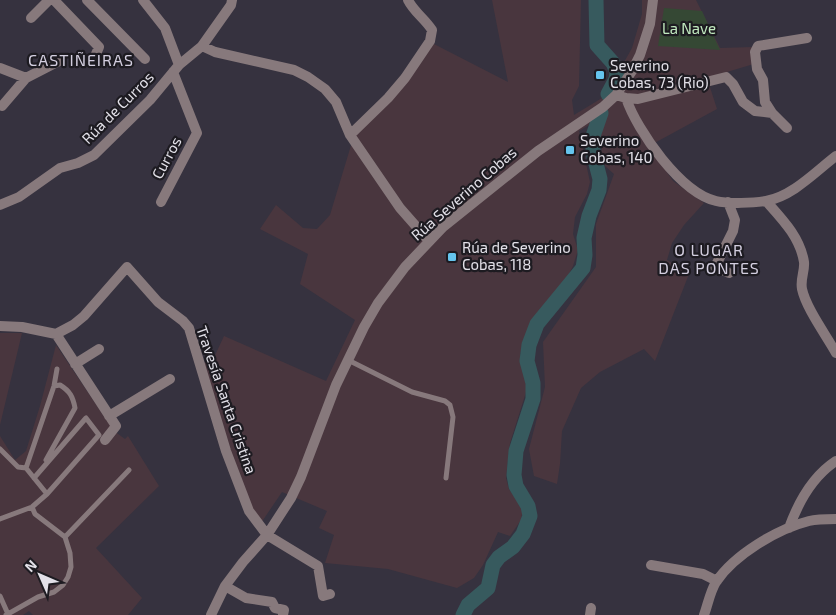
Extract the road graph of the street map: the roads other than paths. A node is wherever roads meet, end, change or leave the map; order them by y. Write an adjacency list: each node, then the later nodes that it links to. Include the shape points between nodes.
1 (49, 0): 8 (street)
2 (54, 0): 11 (street, via 99,47)
3 (87, 0): 12 (street)
4 (143, 0): 15 (street, via 165,28)
5 (232, 0): 10 (street, Rúa de Curros)
6 (408, 0): 21 (street, via 432,30 430,41 388,98)
7 (653, 0): 17 (street, Rúa Severino Cobas, via 650,24 640,55)
8 (31, 18)
9 (807, 38): 19 (street, via 758,46 755,52 765,102)
10 (202, 46): 15 (street, Rúa de Curros); 21 (street, via 215,52 287,68 308,77 333,97)
11 (96, 54)
12 (144, 59)
13 (59, 61): 16 (street)
14 (0, 68): 16 (street)
15 (176, 69): 24 (street, Curros, via 198,133); 26 (street, Rúa de Curros, via 94,156 60,168 19,197)
16 (26, 78): 18 (street)
17 (621, 96): 19 (street, via 638,99 726,77 743,102 754,110); 25 (street, via 676,176 706,197); 27 (street, Rúa Severino Cobas, via 538,151)
18 (2, 106)
19 (772, 113): 20 (street)
20 (787, 128)
21 (350, 135): 27 (street, via 404,213)
22 (836, 156): 23 (street, via 806,180 781,196)
23 (766, 201): 25 (street); 32 (street, via 789,227 798,243 804,262 802,289)
24 (161, 202)
25 (728, 202): 28 (street, via 735,220 733,232 715,267)
26 (0, 206)
27 (429, 241): 33 (street, Rúa Severino Cobas, via 378,302)
28 (729, 273)
29 (0, 326): 30 (street)
30 (56, 334): 34 (street); 52 (street, Travesía Santa Cristina, via 84,316 127,267 158,302 189,328 226,451 249,511)
31 (99, 349): 34 (street)
32 (836, 353)
33 (348, 360): 46 (lane, via 412,392 450,405 453,417); 52 (street, Rúa Severino Cobas, via 301,477)
34 (75, 364): 38 (street)
35 (57, 369): 37 (lane)
36 (170, 379): 38 (street)
37 (54, 386): 42 (lane, via 60,385 68,390 75,408); 43 (lane)
38 (109, 416): 39 (street, via 116,426)
39 (105, 440)
40 (0, 450): 43 (lane, via 18,467)
41 (836, 461): 51 (street, via 813,483)
42 (43, 467): 45 (lane); 47 (lane, via 86,418 99,435)
43 (26, 468): 45 (lane)
44 (129, 470): 53 (lane)
45 (34, 478): 47 (lane)
46 (446, 478)
47 (47, 494): 48 (lane)
48 (32, 506): 49 (lane); 53 (lane, via 35,514)
49 (0, 519)
50 (836, 519): 51 (street, via 810,520)
51 (789, 528): 55 (street, via 750,550)
52 (267, 535): 56 (street, Rúa Severino Cobas); 57 (street, via 318,566 323,596)
53 (65, 537): 59 (lane, via 71,567 63,585)
54 (651, 565): 55 (street, via 703,574)
55 (717, 581): 62 (street)
56 (225, 586): 60 (street, Rúa Severino Cobas); 61 (street, via 246,598 272,602 275,608 284,610)
57 (330, 594)
58 (0, 596): 59 (lane)
59 (7, 614)
60 (212, 615)
61 (283, 615)
62 (704, 615)

